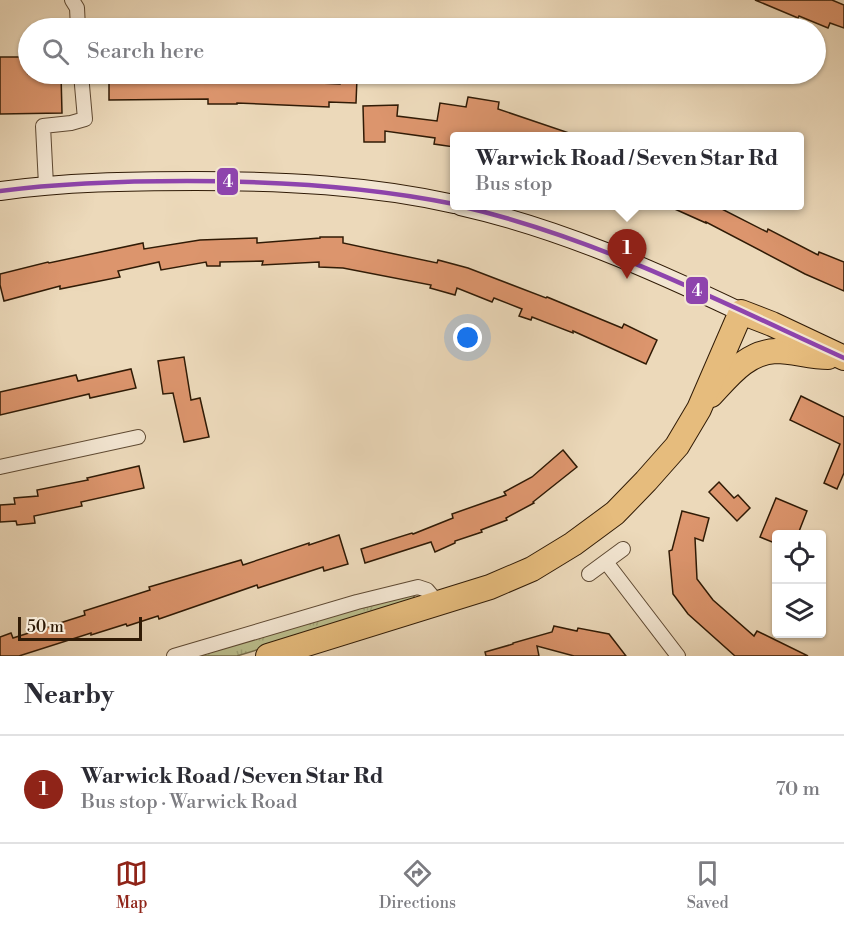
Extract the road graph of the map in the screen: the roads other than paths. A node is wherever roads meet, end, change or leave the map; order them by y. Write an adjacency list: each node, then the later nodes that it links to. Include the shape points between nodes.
1 (72, 0): 2 (street)
2 (78, 18)
3 (82, 84): 4 (street, via 85,119 43,126)
4 (46, 185): 5 (main road); 6 (main road, via 269,181 383,191)
5 (0, 190)
6 (450, 203)
7 (477, 210): 8 (main road, via 590,246)
8 (741, 312): 9 (highway); 10 (highway)
9 (843, 357): 10 (highway, via 760,353 732,372)
10 (699, 409): 16 (highway, via 677,446 615,513 532,569)
11 (138, 437): 12 (street)
12 (0, 467)
13 (622, 549): 14 (street)
14 (606, 562): 15 (street); 19 (street)
15 (589, 574)
16 (438, 603): 17 (street, via 427,590 418,587); 18 (highway)
17 (174, 656)
18 (268, 656)
19 (678, 656)

